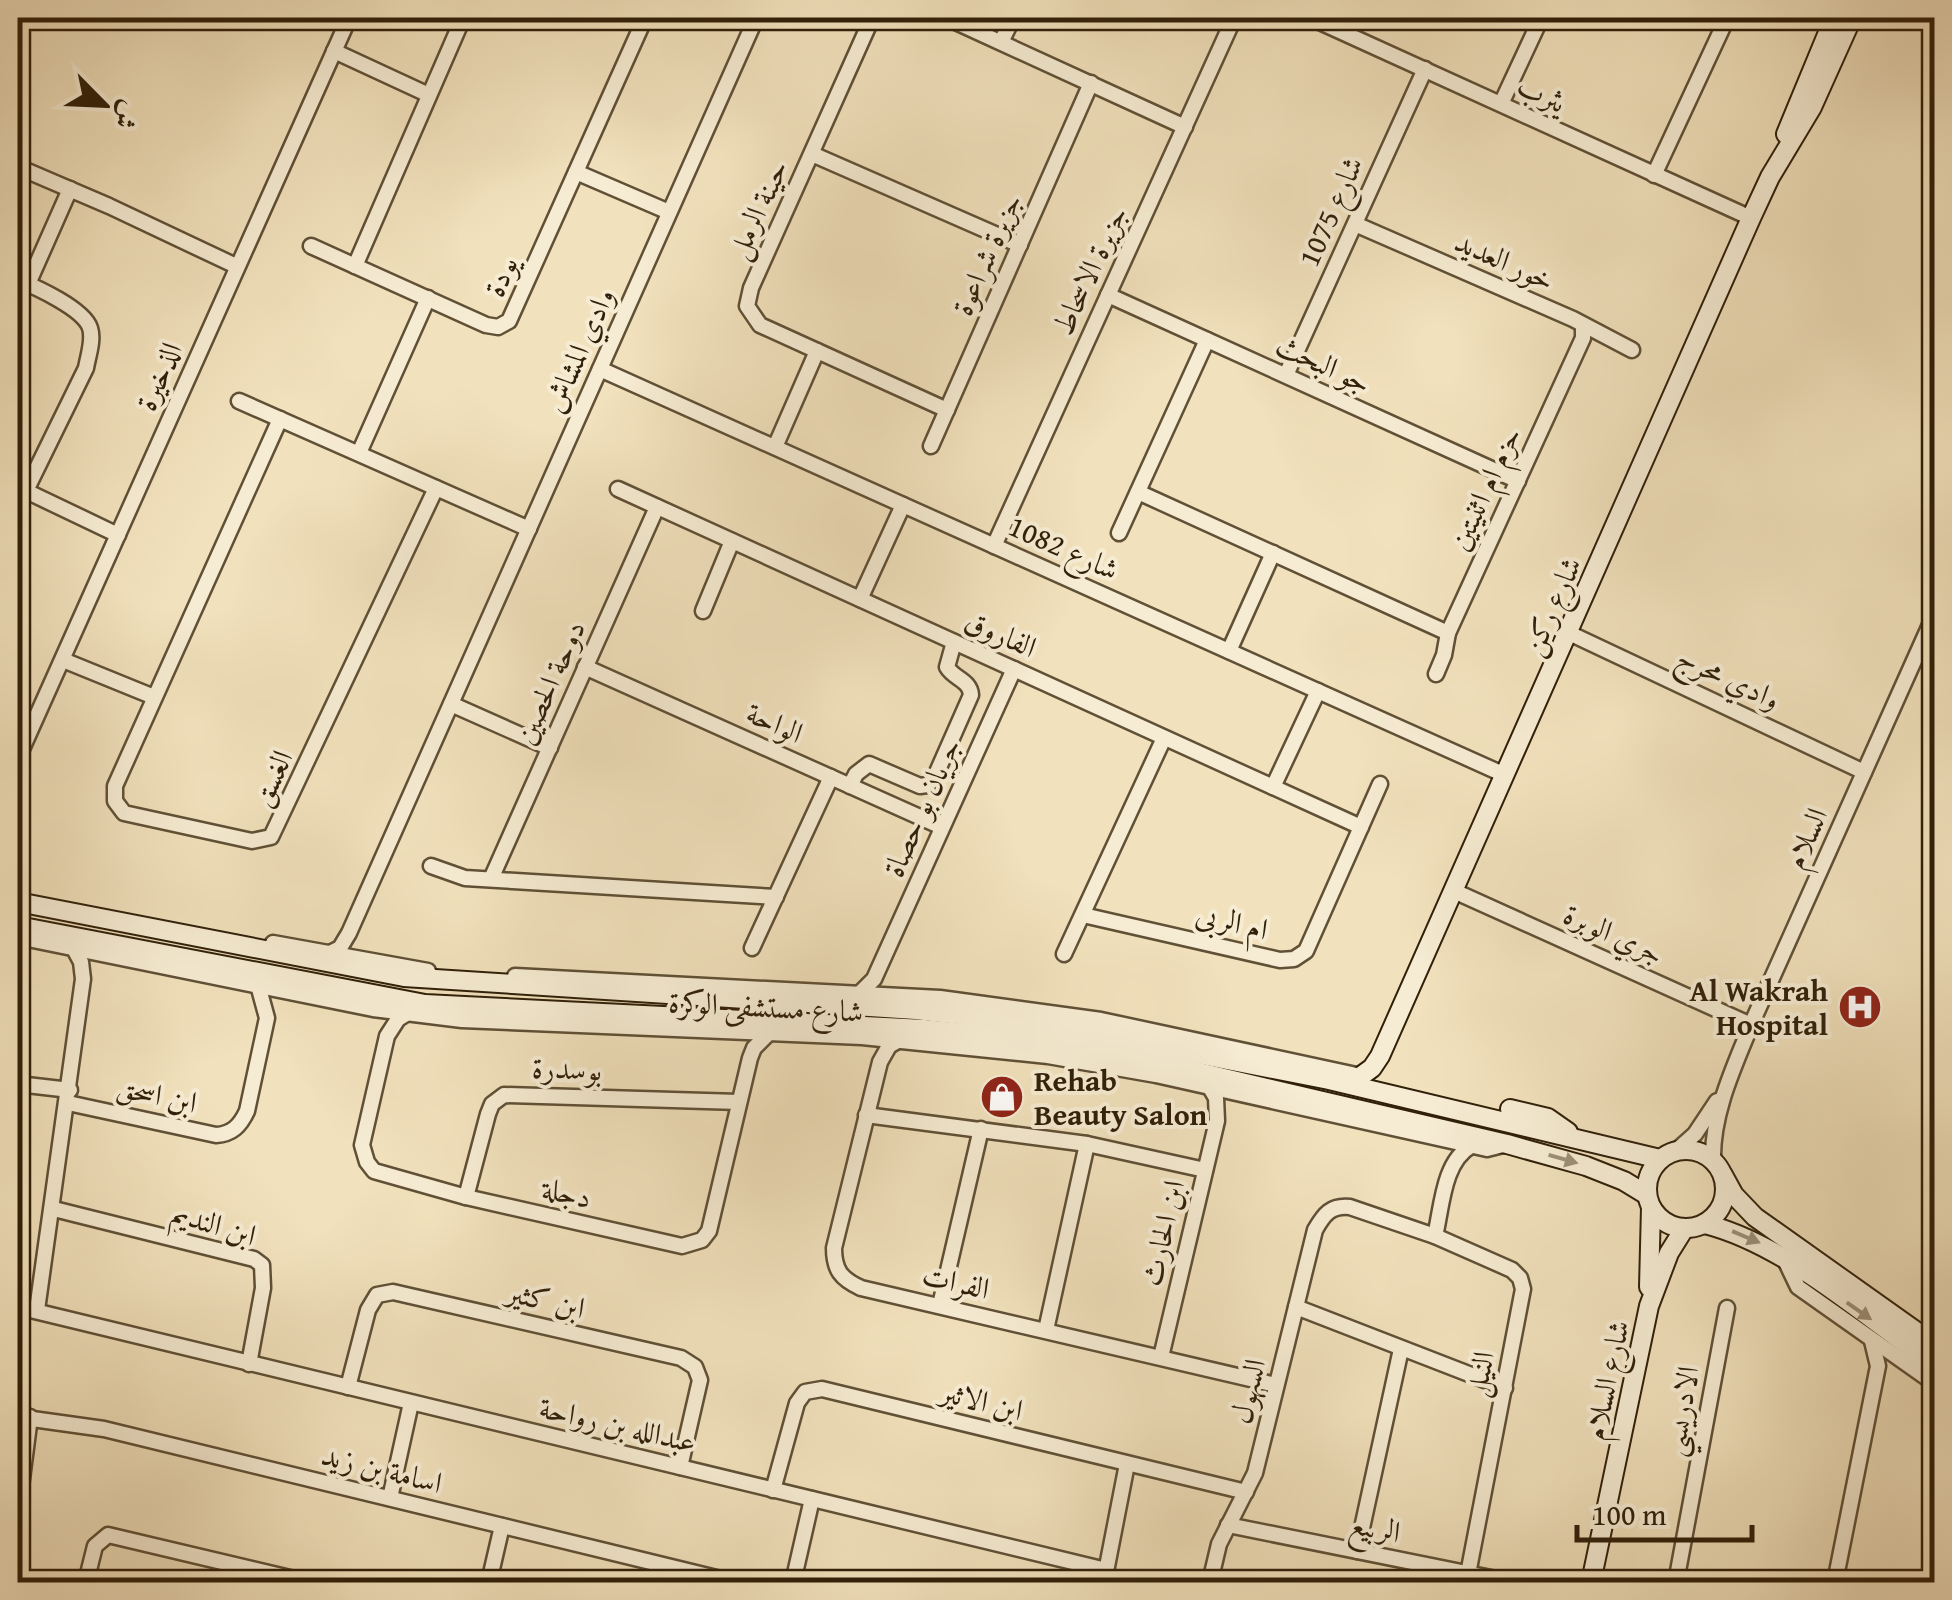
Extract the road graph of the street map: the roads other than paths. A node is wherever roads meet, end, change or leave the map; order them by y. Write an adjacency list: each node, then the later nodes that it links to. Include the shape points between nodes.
1 (349, 18): 17 (street, الذخيرة)
2 (463, 18): 20 (street)
3 (645, 18): 25 (street, يودة)
4 (756, 18): 29 (street, وادي المشاش)
5 (872, 18): 23 (street)
6 (947, 18): 16 (street)
7 (1013, 18): 16 (street)
8 (1234, 18): 22 (street, جزيرة الاسحاط)
9 (1311, 18): 15 (street, يثرب)
10 (1351, 18): 15 (street)
11 (1541, 18): 21 (street)
12 (1727, 18): 26 (street)
13 (1834, 18): 27 (street, شارع ركن)
14 (1852, 18): 27 (street, شارع ركن, via 1812,107)
15 (1344, 33): 18 (street, يثرب)
16 (1001, 42): 19 (street)
17 (334, 51): 20 (street); 34 (street, الذخيرة)
18 (1425, 69): 21 (street, يثرب); 31 (street, شارع 1075, via 1386,138)
19 (1091, 83): 22 (street); 32 (street, جزيرة شراعوة)
20 (429, 95): 35 (street)
21 (1502, 104): 26 (street, يثرب)
22 (1185, 127): 37 (street, جزيرة الاسحاط)
23 (812, 154): 32 (street, حينة الرمل); 42 (street, حينة الرمل, via 747,302 760,325)
24 (18, 167): 28 (street)
25 (576, 172): 29 (street); 38 (street, يودة, via 509,322 486,326)
26 (1654, 174): 30 (street, يثرب)
27 (1770, 177): 30 (street, شارع ركن)
28 (70, 189): 34 (street); 36 (street)
29 (668, 212): 43 (street, وادي المشاش)
30 (1751, 218): 68 (street, شارع ركن)
31 (1355, 224): 39 (street, خور العديد); 44 (street, شارع 1075)
32 (1020, 245): 46 (street, جزيرة شراعوة)
33 (311, 246): 35 (street, يودة)
34 (236, 266): 61 (street, الذخيرة)
35 (355, 266): 38 (street, يودة)
36 (23, 282): 54 (street, via 80,314 91,344 86,368)
37 (1108, 295): 40 (street, جو البحث); 63 (street, جزيرة الاسحاط)
38 (428, 298): 50 (street)
39 (1583, 326): 41 (street, خور العديد); 51 (street, حزم ام اثنيتين)
40 (1207, 340): 44 (street, جو البحث); 55 (street)
41 (1632, 350)
42 (817, 352): 46 (street, حينة الرمل); 49 (street)
43 (600, 369): 49 (street, شارع 1082); 59 (street, وادي المشاش)
44 (1286, 376): 51 (street, جو البحث)
45 (239, 401): 47 (street)
46 (947, 410): 48 (street, جزيرة شراعوة)
47 (280, 419): 50 (street); 77 (street, الغسق)
48 (930, 446)
49 (774, 447): 56 (street, شارع 1082)
50 (359, 454): 52 (street)
51 (1518, 481): 69 (street, حزم ام اثنيتين)
52 (436, 488): 59 (street); 77 (street, الغسق, via 271,838 252,841 118,808 116,786)
53 (618, 489): 58 (street, الفاروق)
54 (26, 491): 57 (street); 61 (street)
55 (1138, 492): 60 (street); 64 (street)
56 (903, 505): 63 (street, شارع 1082); 65 (street)
57 (18, 507)
58 (657, 507): 62 (street, الفاروق); 73 (street, دوحة الحصين)
59 (529, 529): 78 (street, وادي المشاش)
60 (1119, 534)
61 (118, 536): 72 (street, الذخيرة)
62 (732, 541): 65 (street, الفاروق); 66 (street)
63 (994, 546): 71 (street, شارع 1082)
64 (1274, 553): 69 (street); 71 (street)
65 (860, 599): 70 (street, الفاروق)
66 (702, 611)
67 (1934, 616): 82 (street, السلام)
68 (1570, 632): 82 (street, وادي محرج); 83 (street, شارع ركن)
69 (1448, 634): 75 (street, حزم ام اثنيتين)
70 (954, 642): 74 (street, الفاروق); 86 (street, via 947,667 972,695 934,779 920,786 869,764)
71 (1229, 651): 76 (street, شارع 1082)
72 (63, 660): 77 (street); 81 (street, الذخيرة)
73 (585, 666): 80 (street, دوحة الحصين); 84 (street, الواحة)
74 (1014, 669): 79 (street, الفاروق); 88 (street, جريان بو حصاة)
75 (1436, 674)
76 (1318, 691): 83 (street, شارع 1082); 87 (street)
77 (154, 697)
78 (451, 704): 80 (street); 98 (street, وادي المشاش)
79 (1164, 738): 87 (street, الفاروق); 96 (street)
80 (550, 748): 91 (street, دوحة الحصين)
81 (18, 758)
82 (1864, 772): 119 (street, السلام)
83 (1505, 775): 92 (street, شارع ركن)
84 (831, 777): 86 (street, الواحة); 94 (street)
85 (1380, 784): 89 (street, ام الربى)
86 (850, 786): 88 (street, الواحة)
87 (1273, 787): 89 (street, الفاروق)
88 (942, 827): 106 (street, جريان بو حصاة)
89 (1360, 827): 96 (street, ام الربى, via 1306,951 1294,959)
90 (432, 866): 91 (street)
91 (492, 880): 94 (street)
92 (1454, 891): 119 (street, جري الوبرة); 126 (street, شارع ركن)
93 (18, 893): 101 (street, شارع مستشفى الوكرة)
94 (776, 897): 100 (street)
95 (18, 902): 104 (street, شارع مستشفى الوكرة)
96 (1083, 915): 102 (street)
97 (19, 930): 99 (street, شارع مستشفى الوكرة); 111 (street, شارع مستشفى الوكرة)
98 (349, 932): 101 (street, وادي المشاش); 105 (street)
99 (73, 948): 103 (street, شارع مستشفى الوكرة); 108 (street)
100 (752, 948)
101 (331, 954): 104 (street); 105 (street, شارع مستشفى الوكرة)
102 (1064, 954)
103 (104, 955): 108 (street); 109 (street, شارع مستشفى الوكرة)
104 (302, 959): 107 (street, شارع مستشفى الوكرة)
105 (362, 960): 107 (street); 112 (street, شارع مستشفى الوكرة, via 424,971)
106 (878, 969): 112 (street, جريان بو حصاة); 113 (street, via 884,989)
107 (378, 973): 116 (street, شارع مستشفى الوكرة)
108 (83, 979): 137 (street)
109 (258, 985): 110 (street, شارع مستشفى الوكرة); 118 (street, ابن اسحق)
110 (294, 992): 115 (street, شارع مستشفى الوكرة); 118 (street)
111 (351, 992): 114 (street, شارع مستشفى الوكرة); 115 (street)
112 (859, 994): 113 (street, شارع مستشفى الوكرة)
113 (893, 994): 116 (street); 130 (street, شارع مستشفى الوكرة, via 1102,1020)
114 (424, 1004): 117 (street, دجلة); 120 (street, شارع مستشفى الوكرة)
115 (373, 1010): 117 (street, شارع مستشفى الوكرة); 123 (street)
116 (916, 1010): 131 (street, شارع مستشفى الوكرة, via 1094,1032)
117 (406, 1013): 121 (street, شارع مستشفى الوكرة); 123 (street, دجلة)
118 (267, 1018): 137 (street, ابن اسحق, via 247,1111 230,1133 216,1135)
119 (1750, 1024): 133 (street, السلام)
120 (924, 1029): 125 (street, الفرات); 129 (street, شارع مستشفى الوكرة, via 1080,1048)
121 (733, 1032): 122 (street, شارع مستشفى الوكرة); 127 (street)
122 (768, 1034): 124 (street, شارع مستشفى الوكرة); 127 (street, دجلة)
123 (387, 1036): 151 (street, دجلة, via 362,1144 366,1162 384,1175)
124 (862, 1037): 125 (street, شارع مستشفى الوكرة); 128 (street)
125 (898, 1040): 128 (street, الفرات); 135 (street, شارع مستشفى الوكرة, via 1048,1056)
126 (1380, 1056): 130 (street, شارع ركن); 132 (street)
127 (750, 1058): 138 (street, دجلة)
128 (880, 1062): 139 (street, الفرات)
129 (1194, 1072): 135 (street); 145 (street, شارع مستشفى الوكرة)
130 (1361, 1076): 131 (street, شارع مستشفى الوكرة); 132 (street, شارع مستشفى الوكرة)
131 (1329, 1080): 143 (street, شارع مستشفى الوكرة)
132 (1390, 1082): 143 (street, شارع مستشفى الوكرة, via 1548,1118)
133 (1728, 1083): 147 (street, السلام, via 1695,1134); 149 (street, السلام, via 1713,1140)
134 (18, 1084): 137 (street, ابن اسحق)
135 (1210, 1088): 136 (street, شارع مستشفى الوكرة); 140 (street, ابن الحارث)
136 (1238, 1094): 140 (street, ابن الحارث); 142 (street, شارع مستشفى الوكرة)
137 (69, 1096): 153 (street)
138 (739, 1102): 151 (street, بوسدرة, via 504,1095 488,1114); 151 (street, دجلة, via 714,1219 693,1245)
139 (866, 1115): 141 (street); 159 (street, الفرات, via 834,1248 838,1273 861,1288)
140 (1216, 1121): 150 (street, ابن الحارث)
141 (980, 1129): 144 (street); 159 (street)
142 (1438, 1139): 146 (street, شارع مستشفى الوكرة); 148 (street)
143 (1576, 1139): 147 (street, شارع مستشفى الوكرة)
144 (1087, 1144): 150 (street); 165 (street)
145 (1507, 1144): 146 (street, شارع مستشفى الوكرة); 152 (street, شارع مستشفى الوكرة, one-way to 152, via 1624,1181)
146 (1471, 1146): 148 (street)
147 (1669, 1154): 149 (street, via 1690,1149); 152 (street, via 1649,1176)
148 (1451, 1168): 157 (street)
149 (1718, 1168): 155 (street, via 1725,1197); 167 (street, via 1755,1217)
150 (1205, 1170): 169 (street, ابن الحارث)
151 (466, 1197)
152 (1649, 1201): 156 (street, via 1665,1222); 160 (street, شارع السلام)
153 (54, 1209): 164 (street); 170 (street, ابن النديم, via 254,1259 264,1274)
154 (1329, 1210): 157 (street, النيل, via 1350,1207); 162 (street, السهول, via 1315,1230)
155 (1705, 1224): 156 (street); 158 (street, one-way to 158)
156 (1684, 1228): 160 (street, شارع السلام)
157 (1435, 1236): 177 (street, النيل, via 1520,1278)
158 (1784, 1258): 166 (street, via 1798,1287); 171 (street, one-way to 171)
159 (940, 1305): 165 (street, الفرات)
160 (1650, 1306): 202 (street, شارع السلام)
161 (18, 1307): 164 (street, عبدالله بن رواحة)
162 (1296, 1307): 168 (street); 175 (street, السهول)
163 (1727, 1308): 203 (street, الادريسي)
164 (37, 1310): 170 (street, عبدالله بن رواحة)
165 (1046, 1330): 169 (street, الفرات)
166 (1872, 1341): 172 (street); 173 (street)
167 (1934, 1344)
168 (1400, 1349): 177 (street); 189 (street)
169 (1161, 1357): 175 (street, الفرات)
170 (249, 1364): 176 (street, عبدالله بن رواحة)
171 (1934, 1365)
172 (1910, 1366): 173 (street, via 1885,1369); 174 (street)
173 (1876, 1378): 204 (street)
174 (1934, 1383)
175 (1276, 1385): 183 (street, السهول)
176 (348, 1387): 178 (street, عبدالله بن رواحة); 181 (street, ابن كثير, via 368,1310 378,1295 393,1292 681,1358 700,1380)
177 (1505, 1388): 191 (street, النيل)
178 (412, 1403): 181 (street, عبدالله بن رواحة); 184 (street)
179 (24, 1417): 184 (street, اسامة بن زيد, via 104,1429); 186 (street)
180 (1128, 1464): 182 (street, ابن الاثير, via 822,1388 805,1392 797,1403); 183 (street, ابن الاثير); 192 (street)
181 (680, 1467): 182 (street, عبدالله بن رواحة)
182 (772, 1490): 185 (street, عبدالله بن رواحة)
183 (1246, 1492): 187 (street, السهول)
184 (390, 1498): 188 (street, اسامة بن زيد)
185 (812, 1499): 192 (street, عبدالله بن رواحة); 199 (street)
186 (18, 1510)
187 (1228, 1525): 189 (street, الربيع); 200 (street, السهول)
188 (502, 1526): 190 (street, اسامة بن زيد); 196 (street)
189 (1356, 1551): 191 (street, الربيع)
190 (666, 1566): 197 (street); 198 (street, اسامة بن زيد)
191 (1468, 1574): 201 (street, الربيع)
192 (1105, 1576)
193 (274, 1578): 194 (street, via 108,1535 95,1546); 195 (street)
194 (86, 1582)
195 (307, 1582)
196 (489, 1582)
197 (662, 1582)
198 (733, 1582)
199 (793, 1582)
200 (1210, 1582)
201 (1511, 1582)
202 (1591, 1582)
203 (1676, 1582)
204 (1836, 1582)

